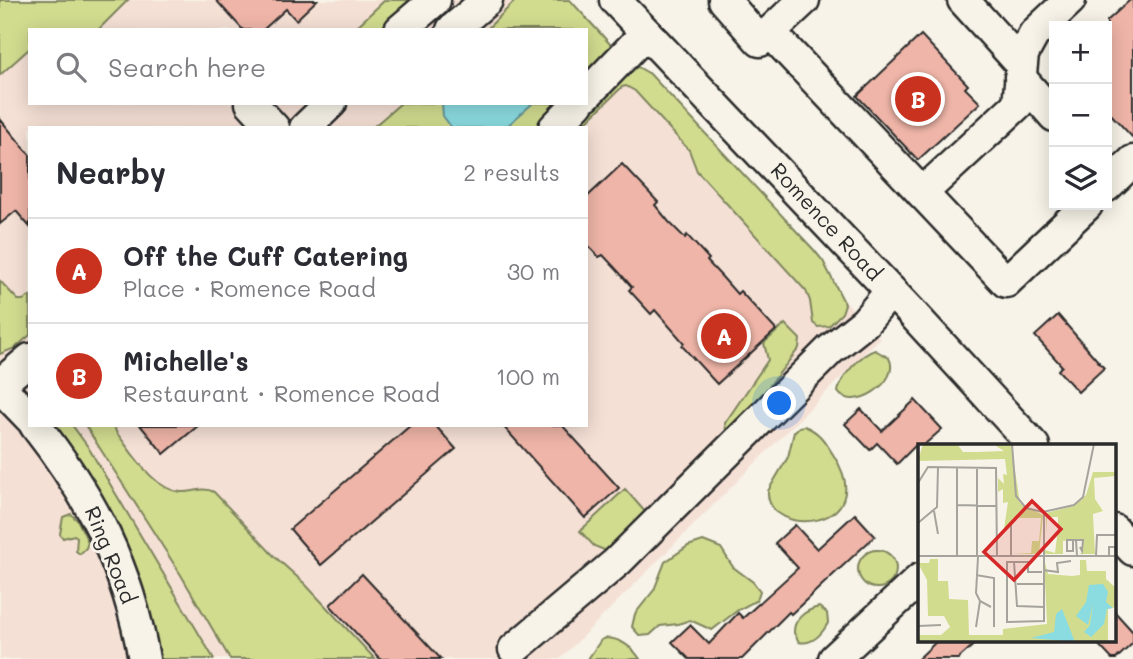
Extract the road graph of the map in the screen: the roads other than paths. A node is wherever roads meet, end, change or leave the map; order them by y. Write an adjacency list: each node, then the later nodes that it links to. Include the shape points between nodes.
1 (435, 0): 8 (street)
2 (487, 0): 9 (street)
3 (615, 0): 11 (street, Romence Road)
4 (724, 0): 10 (street, via 760,41)
5 (804, 0): 10 (street)
6 (963, 0): 12 (street)
7 (1070, 0): 12 (street, via 1034,34 1023,54)
8 (402, 28)
9 (454, 28)
10 (770, 32): 19 (street)
11 (646, 33): 13 (street); 21 (street, Romence Road)
12 (1021, 70): 16 (street); 19 (street, via 1018,104)
13 (588, 93)
14 (253, 105): 17 (street)
15 (576, 105): 18 (street)
16 (1049, 109)
17 (272, 126)
18 (556, 126)
19 (922, 193): 20 (street, via 1006,282)
20 (1082, 210)
21 (891, 291): 26 (street, Romence Road); 30 (street, via 865,322 830,351 617,562)
22 (28, 361): 23 (street)
23 (0, 386): 24 (street)
24 (28, 416)
25 (37, 427): 31 (street, Ring Road, via 105,532)
26 (1032, 444)
27 (1116, 532): 28 (street)
28 (1133, 550)
29 (918, 580): 32 (street)
30 (514, 649)
31 (144, 659)
32 (834, 659)

